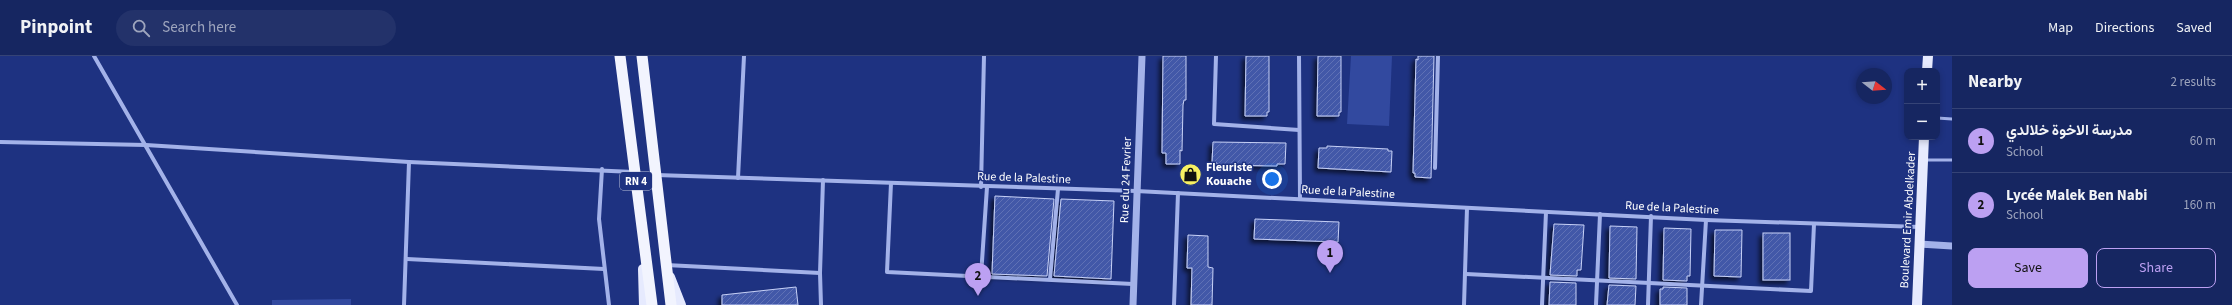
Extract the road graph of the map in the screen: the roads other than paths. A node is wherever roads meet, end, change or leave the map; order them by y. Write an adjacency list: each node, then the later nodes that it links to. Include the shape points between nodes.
1 (94, 56): 17 (street)
2 (620, 56): 23 (highway, RN 4)
3 (642, 56): 24 (highway, RN 4)
4 (744, 56): 25 (street)
5 (984, 56): 28 (street)
6 (1142, 56): 31 (street, Rue du 24 Fevrier)
7 (1216, 56): 14 (street, via 1214,124)
8 (1299, 56): 14 (street)
9 (1438, 56): 21 (street)
10 (1928, 56): 11 (main road)
11 (1928, 68)
12 (1940, 118): 13 (lane)
13 (1952, 119)
14 (1299, 130): 33 (street)
15 (1924, 140): 18 (main road, Boulevard Emir Abdelkader)
16 (0, 142): 17 (street)
17 (146, 145): 20 (street); 56 (street)
18 (1923, 160): 19 (lane); 40 (main road, Boulevard Emir Abdelkader)
19 (1952, 160)
20 (409, 162): 22 (street); 44 (street)
21 (1434, 168)
22 (602, 169): 23 (street); 46 (street, via 599,219)
23 (635, 172): 41 (highway, RN 4)
24 (656, 175): 25 (street, Rue de la Palestine); 45 (highway, RN 4)
25 (738, 178): 26 (street, Rue de la Palestine)
26 (823, 180): 27 (street, Rue de la Palestine); 47 (street)
27 (890, 183): 28 (street, Rue de la Palestine); 49 (street, via 887,272)
28 (982, 186): 29 (street, Rue de la Palestine)
29 (987, 187): 30 (street, Rue de la Palestine); 49 (street)
30 (1058, 189): 31 (street, Rue de la Palestine); 51 (street)
31 (1136, 191): 32 (street, Rue de la Palestine); 54 (street, Rue du 24 Fevrier)
32 (1178, 193): 33 (street, Rue de la Palestine); 65 (street)
33 (1300, 199): 34 (street, Rue de la Palestine)
34 (1466, 208): 35 (street, Rue de la Palestine); 48 (street)
35 (1546, 212): 36 (street, Rue de la Palestine); 50 (street)
36 (1600, 214): 37 (street, Rue de la Palestine); 52 (street)
37 (1651, 216): 38 (street, Rue de la Palestine); 53 (street)
38 (1706, 220): 39 (street, Rue de la Palestine); 55 (street)
39 (1814, 224): 40 (street, Rue de la Palestine); 55 (street, via 1811,291)
40 (1920, 227): 42 (main road, Boulevard Emir Abdelkader)
41 (643, 239): 59 (main road, RN 4); 60 (highway, RN 4)
42 (1919, 244): 43 (street); 71 (main road, Boulevard Emir Abdelkader)
43 (1952, 246)
44 (407, 259): 46 (street); 57 (street)
45 (665, 265): 47 (street); 61 (highway, RN 4); 62 (main road, RN 4)
46 (604, 269): 58 (street)
47 (820, 273): 63 (street)
48 (1466, 274): 50 (street); 66 (street)
49 (981, 276): 51 (street)
50 (1543, 277): 52 (street); 67 (street)
51 (1050, 279): 54 (street)
52 (1597, 280): 53 (street); 68 (street)
53 (1649, 283): 55 (street); 69 (street)
54 (1133, 284): 64 (street, Rue du 24 Fevrier)
55 (1702, 287): 70 (street)
56 (235, 304)
57 (404, 305)
58 (609, 305)
59 (644, 305)
60 (652, 305)
61 (671, 305)
62 (681, 305)
63 (821, 305)
64 (1133, 305)
65 (1174, 305)
66 (1464, 305)
67 (1542, 305)
68 (1596, 305)
69 (1648, 305)
70 (1701, 305)
71 (1917, 305)

